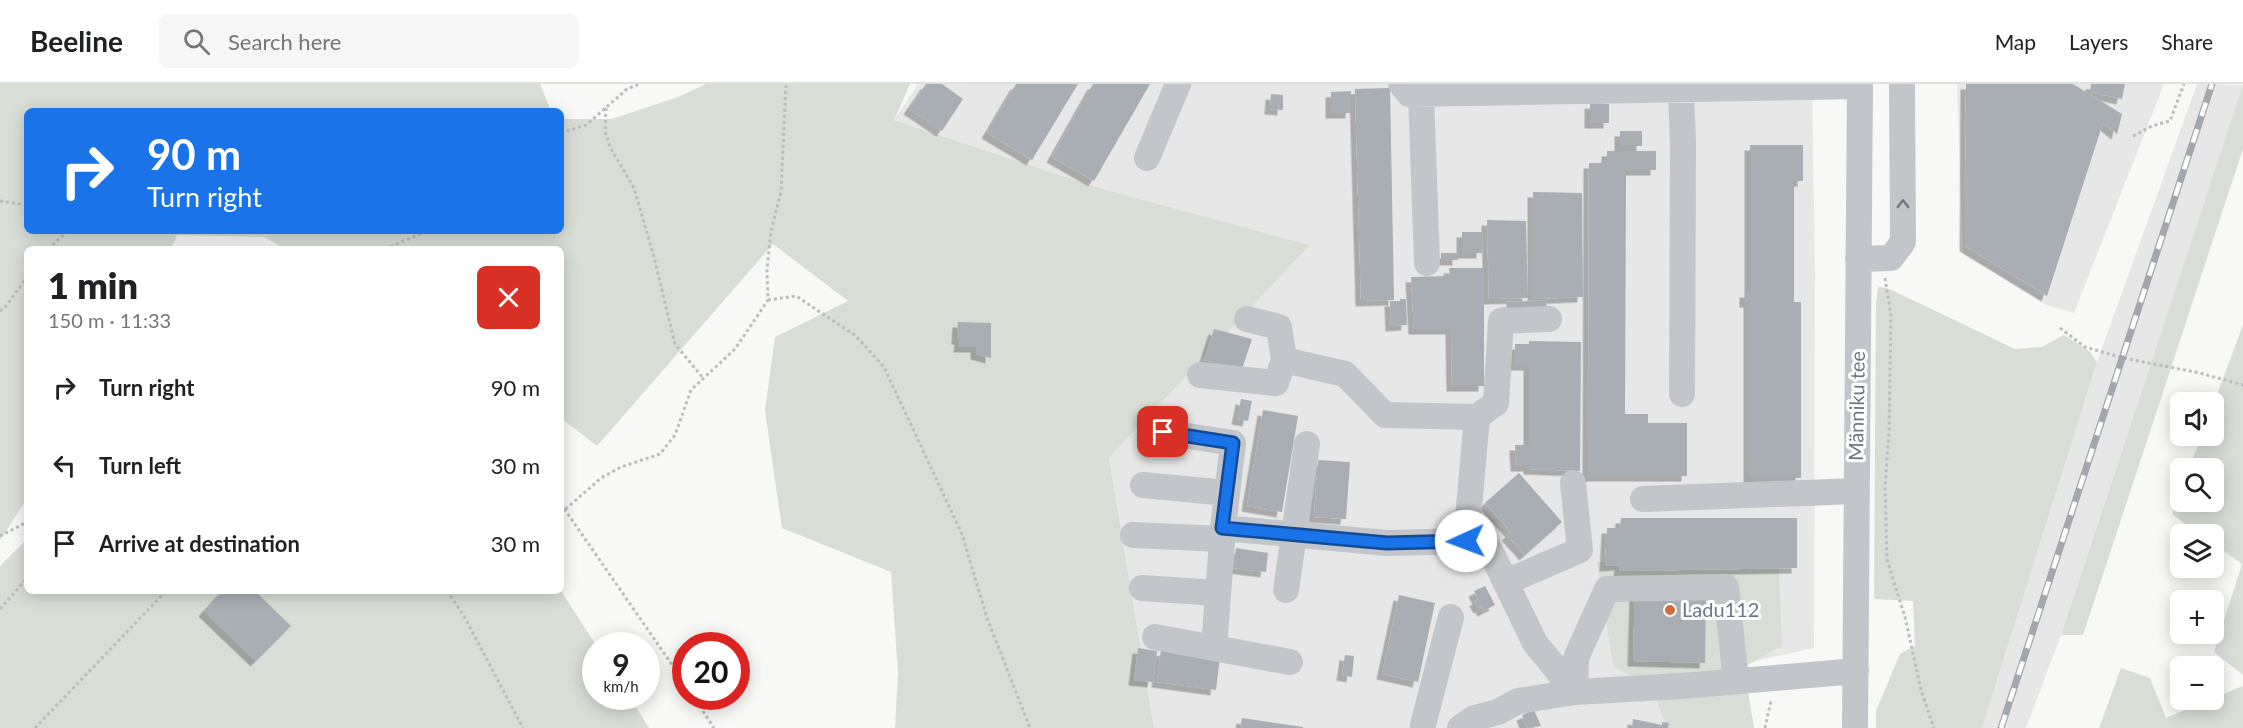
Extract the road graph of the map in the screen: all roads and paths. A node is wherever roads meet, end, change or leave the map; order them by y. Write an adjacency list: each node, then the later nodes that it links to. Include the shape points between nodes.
1 (639, 84): 10 (path, via 627,89)
2 (786, 84): 23 (path, via 781,192 771,231)
3 (1178, 84): 13 (street)
4 (1902, 84): 20 (street, one-way to 4, via 1903,242)
5 (2184, 84): 12 (path, via 2170,121)
6 (1860, 85): 9 (street); 20 (street, Männiku tee)
7 (1556, 88): 8 (street); 9 (street)
8 (1411, 89): 21 (street)
9 (1681, 89): 32 (street)
10 (606, 108): 11 (path, via 585,125); 30 (path, via 605,131 634,189 675,344)
11 (564, 132)
12 (2133, 136)
13 (1147, 158)
14 (0, 201): 15 (path)
15 (24, 204)
16 (65, 234): 18 (path)
17 (420, 234): 19 (path)
18 (51, 246)
19 (392, 246)
20 (1877, 259): 38 (street, Männiku tee); 76 (path, via 1891,315 1890,432 1885,487 1887,560)
21 (1426, 263)
22 (24, 281): 24 (path)
23 (768, 300): 30 (path, via 735,349); 72 (path, via 796,296 856,336 884,367 962,534 987,618)
24 (0, 311)
25 (1248, 319): 28 (street, via 1279,327)
26 (1549, 319): 33 (street, via 1501,321 1496,403)
27 (2060, 328): 31 (path, via 2085,347)
28 (1284, 360): 29 (street, via 1276,382); 33 (street, via 1345,374 1385,415)
29 (1200, 375)
30 (703, 378): 42 (path, via 691,390 675,435 660,454 601,478)
31 (2243, 385)
32 (1682, 394)
33 (1477, 417): 48 (street)
34 (1163, 432): 39 (street, via 1233,443)
35 (1306, 444): 45 (street)
36 (1573, 483): 50 (street, via 1580,550)
37 (1143, 485): 39 (street)
38 (1856, 491): 40 (street); 62 (street, Männiku tee)
39 (1227, 493): 44 (street)
40 (1643, 499)
41 (564, 508): 42 (path)
42 (566, 511): 61 (path)
43 (24, 524): 47 (path)
44 (1222, 534): 45 (street); 46 (street); 53 (street)
45 (1293, 534): 48 (street, via 1387,543); 52 (street)
46 (1133, 535)
47 (0, 536)
48 (1466, 541): 50 (street, via 1490,550)
49 (24, 581): 56 (path)
50 (1506, 582): 65 (street, via 1535,643)
51 (1142, 588): 53 (street)
52 (1286, 590)
53 (1218, 593): 59 (street)
54 (163, 594): 69 (path)
55 (449, 594): 70 (path)
56 (0, 609)
57 (1451, 617): 68 (street)
58 (1155, 638): 59 (street)
59 (1214, 648): 60 (street)
60 (1290, 662)
61 (672, 665)
62 (1856, 671): 63 (street); 75 (street, Männiku tee)
63 (1771, 678): 64 (street); 74 (path, via 1771,706)
64 (1736, 681): 65 (street); 65 (street, via 1726,587 1607,589 1576,658)
65 (1575, 692): 67 (street, via 1518,701)
66 (702, 710): 71 (path)
67 (1502, 722): 68 (street); 73 (street, via 1474,718)
68 (1419, 726)
69 (36, 728)
70 (523, 728)
71 (714, 728)
72 (1030, 728)
73 (1460, 728)
74 (1765, 728)
75 (1855, 728)
76 (1934, 728)

